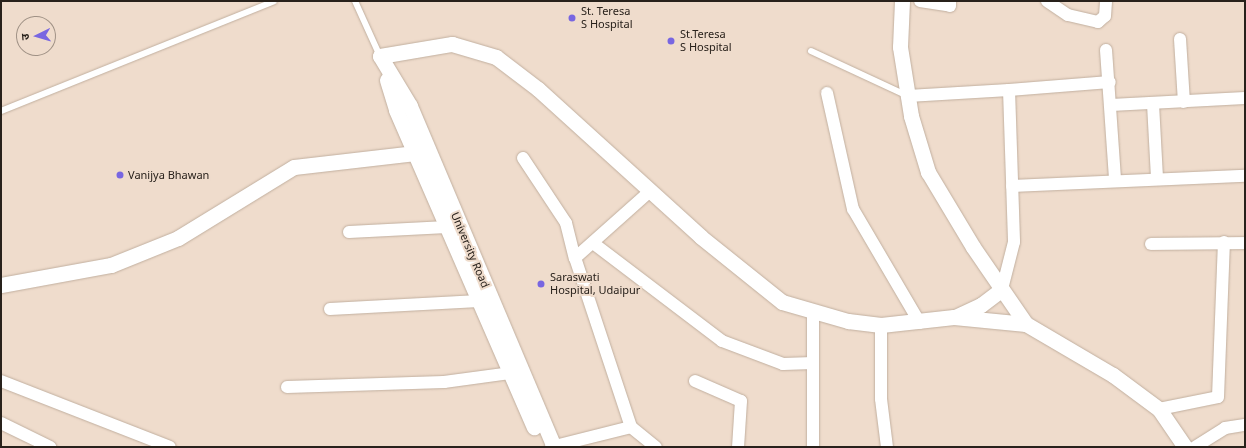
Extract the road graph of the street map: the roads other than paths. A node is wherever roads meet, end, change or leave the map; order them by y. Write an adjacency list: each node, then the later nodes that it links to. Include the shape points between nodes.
1 (274, 1): 20 (lane)
2 (355, 1): 11 (lane, University Road)
3 (902, 1): 15 (street, via 900,47)
4 (920, 1): 5 (street, via 950,6)
5 (950, 1)
6 (1047, 1): 7 (street, via 1068,15 1098,22 1105,16)
7 (1106, 1)
8 (1180, 39): 17 (street)
9 (1106, 50): 12 (street)
10 (811, 51): 15 (lane)
11 (380, 56): 21 (street, University Road, via 410,106); 28 (street, via 452,44 496,57 538,89)
12 (1110, 82): 13 (street); 19 (street)
13 (1009, 90): 15 (street); 27 (street)
14 (827, 93): 43 (street, via 853,209)
15 (908, 96): 37 (street, via 928,172)
16 (1245, 98): 17 (street)
17 (1184, 102): 18 (street)
18 (1153, 104): 19 (street); 25 (street)
19 (1111, 105): 26 (street)
20 (1, 111)
21 (421, 150): 23 (street); 29 (street, University Road); 58 (street, University Road)
22 (523, 158): 35 (street, via 566,223)
23 (307, 164): 36 (street, via 294,167 163,244 111,265); 38 (street, via 185,244 111,273 44,290)
24 (1245, 176): 25 (street)
25 (1157, 178): 26 (street)
26 (1115, 179): 27 (street)
27 (1012, 186): 37 (street, via 1014,242)
28 (649, 192): 32 (street); 41 (street, via 782,302)
29 (447, 227): 30 (street); 39 (street, University Road)
30 (349, 232)
31 (1224, 242): 33 (street); 34 (street); 51 (street, via 1218,398)
32 (593, 243): 35 (street); 46 (street, via 722,341 783,364)
33 (1245, 243)
34 (1151, 244)
35 (574, 258): 54 (street)
36 (1, 285)
37 (1002, 289): 42 (street, via 981,305); 44 (street)
38 (1, 293)
39 (479, 301): 40 (street); 47 (street, University Road)
40 (330, 309)
41 (813, 311): 45 (street); 46 (street)
42 (954, 318): 43 (street); 44 (street)
43 (920, 323): 45 (street)
44 (1026, 324): 51 (street, via 1113,375)
45 (881, 325): 62 (street, via 881,399)
46 (813, 363): 61 (street)
47 (511, 373): 50 (street, via 444,382); 57 (street, University Road)
48 (1, 381): 56 (street)
49 (695, 381): 60 (street, via 741,402)
50 (287, 387)
51 (1159, 409): 63 (street)
52 (1, 423): 55 (street)
53 (1245, 425): 64 (street, via 1225,428)
54 (631, 427): 58 (street); 59 (street)
55 (50, 447)
56 (170, 447)
57 (543, 447)
58 (553, 447)
59 (656, 447)
60 (738, 447)
61 (813, 447)
62 (887, 447)
63 (1185, 447)
64 (1195, 447)

